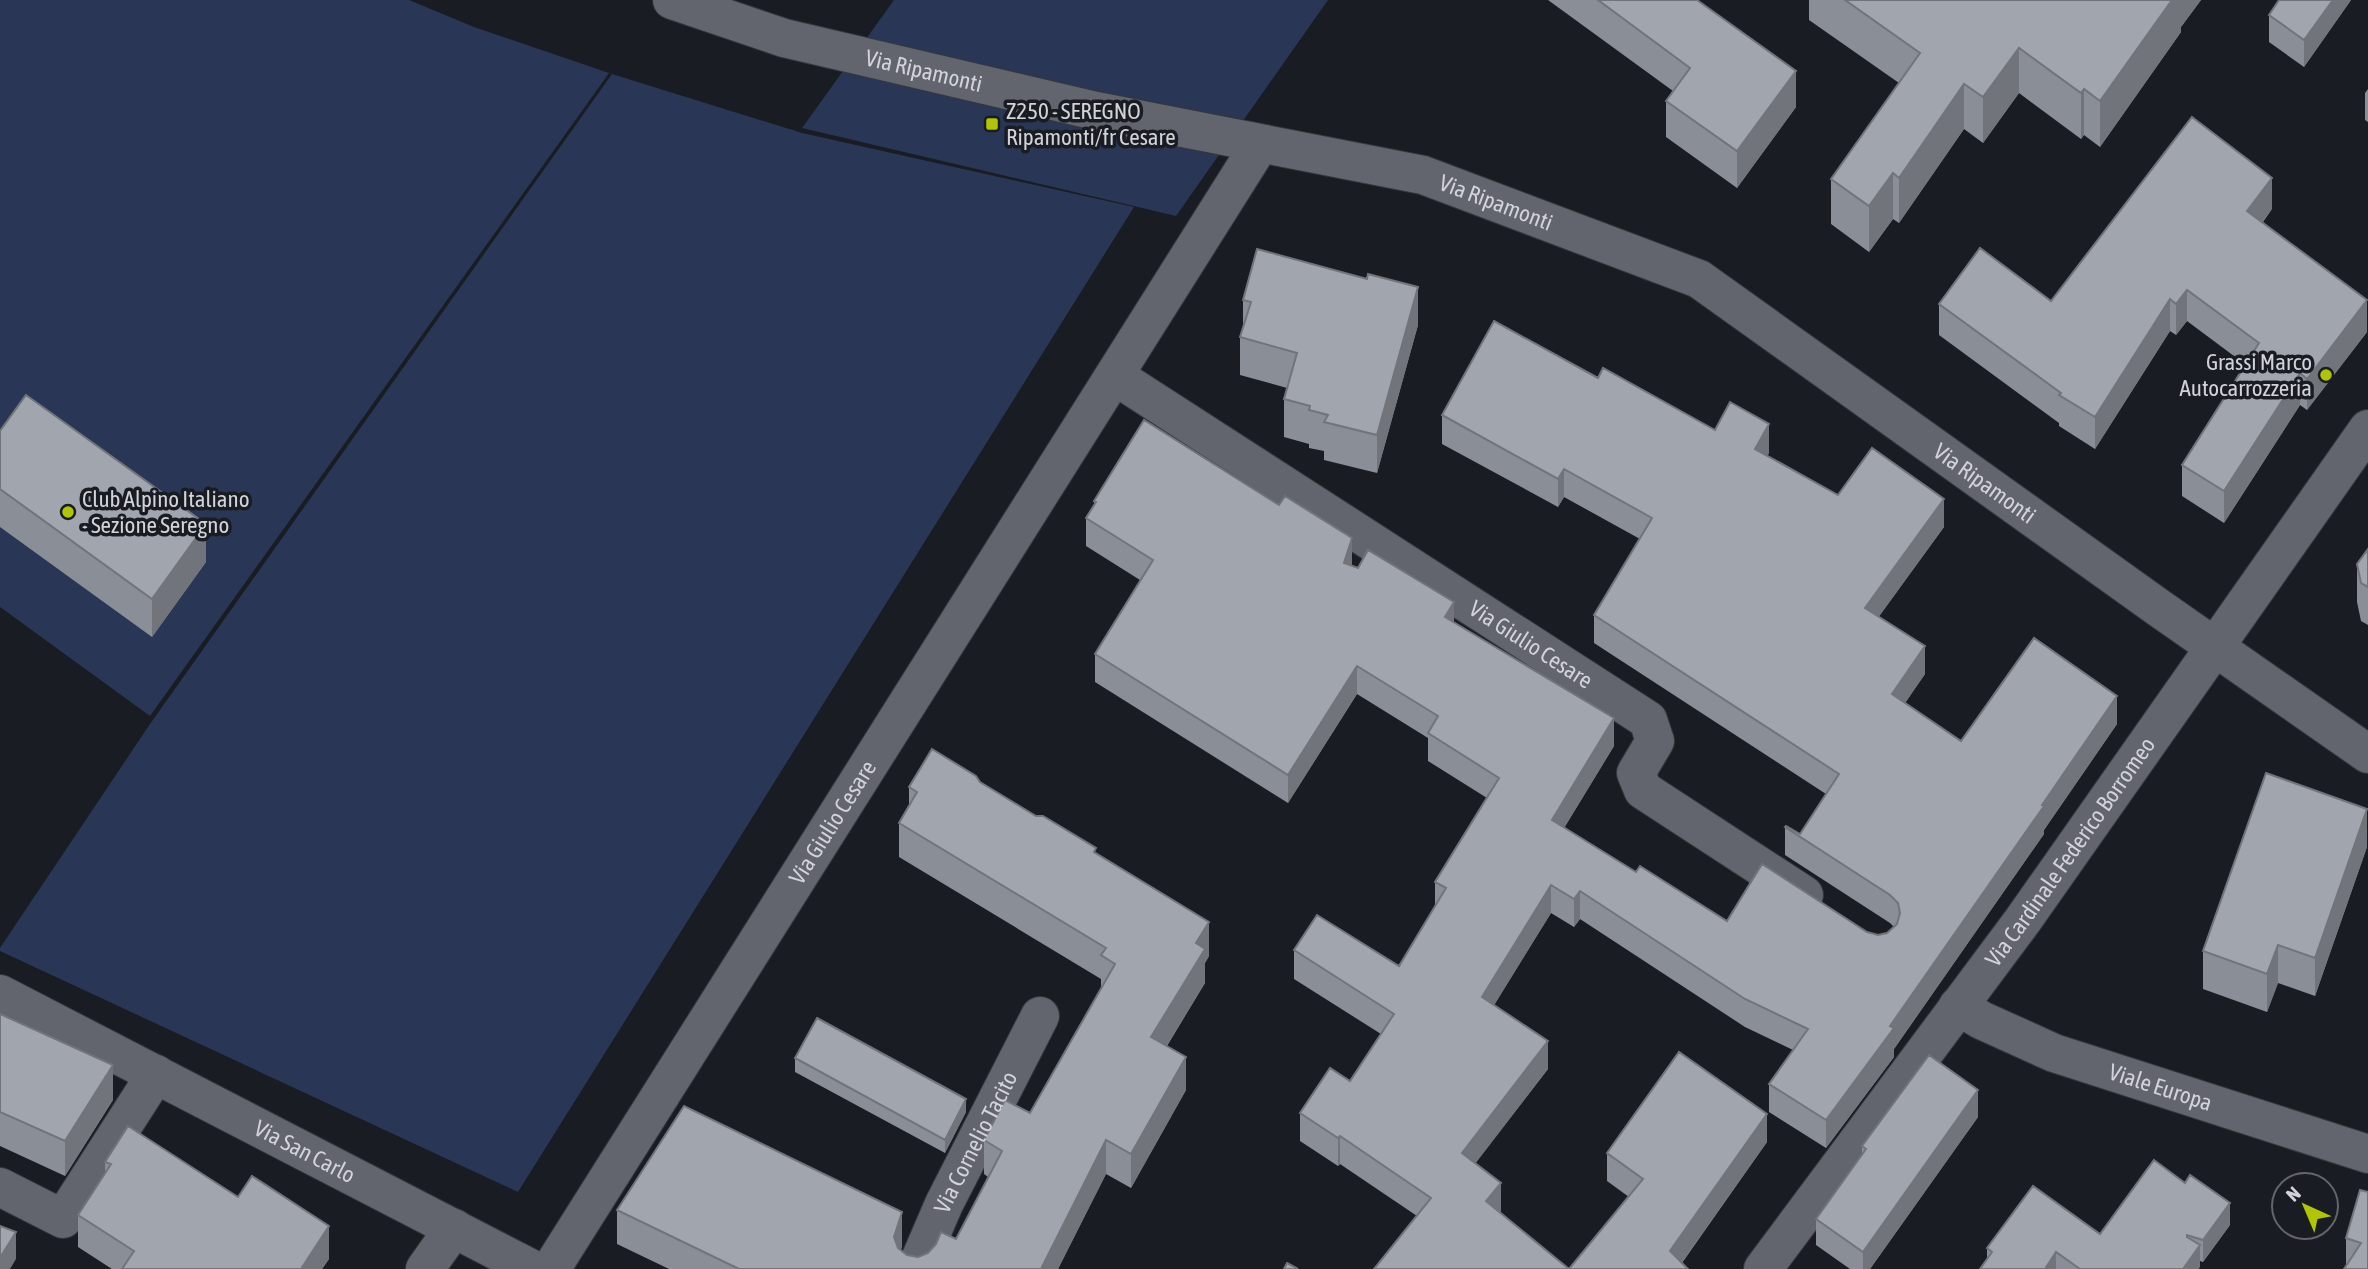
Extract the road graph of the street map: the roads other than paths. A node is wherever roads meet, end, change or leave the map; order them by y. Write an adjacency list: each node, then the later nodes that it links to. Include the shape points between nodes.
1 (672, 0): 2 (street, Via Ripamonti, via 798,41)
2 (1260, 144): 3 (street, Via Giulio Cesare); 5 (street, Via Ripamonti, via 1423,175 1699,279)
3 (1115, 376): 7 (street, Via Giulio Cesare, via 1648,720 1655,741 1636,773 1643,790); 19 (street, Via Giulio Cesare)
4 (2368, 429): 5 (street, Via Cardinale Federico Borromeo)
5 (2215, 647): 6 (street, Via Ripamonti); 9 (street, Via Cardinale Federico Borromeo)
6 (2368, 754)
7 (1832, 913)
8 (0, 994): 11 (street, Via San Carlo)
9 (1958, 1006): 12 (street, Viale Europa, via 2054,1053); 21 (street, Via Cardinale Federico Borromeo)
10 (1040, 1016): 16 (street, Via Cornelio Tacito)
11 (156, 1074): 13 (street, via 63,1219); 15 (street, Via San Carlo)
12 (2368, 1154)
13 (0, 1187)
14 (896, 1214): 16 (street)
15 (454, 1228): 17 (street); 18 (street, Via San Carlo)
16 (932, 1232): 20 (street, Via Cornelio Tacito)
17 (425, 1269)
18 (532, 1269)
19 (551, 1269)
20 (916, 1269)
21 (1763, 1269)

